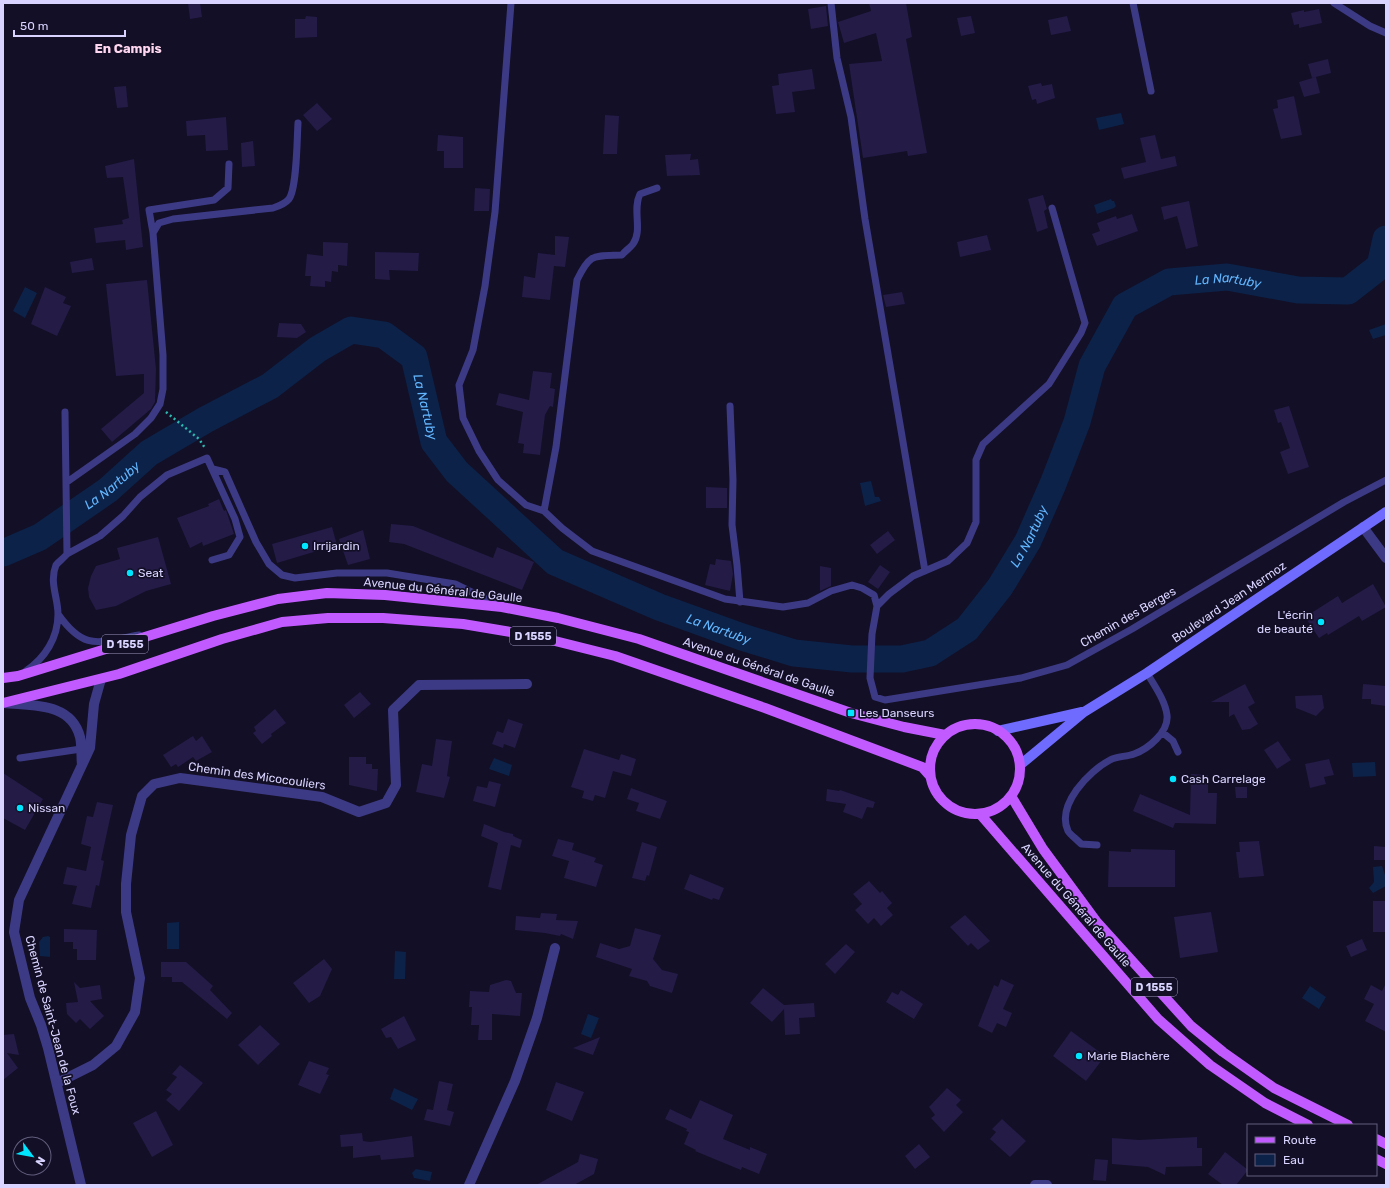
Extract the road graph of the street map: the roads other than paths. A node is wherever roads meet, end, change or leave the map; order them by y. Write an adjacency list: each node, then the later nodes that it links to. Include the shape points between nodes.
1 (511, 3): 17 (lane, via 493,227 473,350 459,385 463,418 498,480 526,505)
2 (831, 3): 23 (lane, via 838,58 851,117 865,219)
3 (1133, 3): 6 (lane)
4 (1334, 3): 5 (lane)
5 (1386, 33)
6 (1151, 91)
7 (298, 123): 11 (lane, via 294,185 290,198 282,205 173,219 158,223)
8 (230, 164): 11 (lane, via 228,188 214,200 149,210)
9 (657, 188): 17 (lane, via 640,194 636,203 637,234 633,244 622,255 597,256 586,262 577,280 556,447)
10 (1052, 208): 23 (lane, via 1085,323 1049,384 983,444 976,460 976,522 967,543 948,561)
11 (153, 233): 16 (lane, via 163,356 163,389 160,404 151,418 135,434)
12 (730, 406): 24 (lane, via 732,524)
13 (65, 412): 16 (lane)
14 (213, 469): 20 (lane, via 207,458 167,475 100,536); 22 (lane, via 240,537 228,555); 26 (lane, via 225,472 256,542 269,564 282,575 295,578 337,573 387,573 455,584)
15 (1386, 480): 25 (lane, Chemin des Berges, via 1344,502 1067,665 1020,678 885,700 875,697 870,678 872,634)
16 (67, 482): 20 (lane)
17 (544, 511): 24 (lane, via 592,551 725,599)
18 (1386, 512): 19 (main road, Boulevard Jean Mermoz)
19 (1363, 527): 21 (street); 29 (main road, Boulevard Jean Mermoz)
20 (67, 554): 27 (lane, via 56,565 54,587)
21 (1386, 558)
22 (212, 560)
23 (925, 571): 25 (lane, via 913,576)
24 (740, 602): 25 (lane, via 783,607 808,603 831,591 852,585 874,596)
25 (877, 606)
26 (502, 607): 28 (main road, Avenue du Général de Gaulle / D 1555, via 385,595 327,593 278,599); 38 (main road, Avenue du Général de Gaulle / D 1555, via 558,618 639,639 851,713)
27 (58, 614): 28 (lane, via 68,629 79,638 96,642); 30 (lane, via 48,650 37,664)
28 (182, 627): 30 (main road, Avenue du Général de Gaulle / D 1555)
29 (1147, 673): 35 (main road, Boulevard Jean Mermoz); 37 (lane, via 1159,694 1167,716)
30 (18, 676): 31 (main road, Avenue du Général de Gaulle / D 1555)
31 (3, 678)
32 (101, 679): 34 (main road, D 1555); 42 (street, Chemin de Saint-Jean de la Foux, via 94,704 90,748); 44 (main road, D 1555, via 282,622 328,618 383,618 463,624 535,636 615,656 922,767)
33 (527, 684): 49 (street, Chemin des Micocouliers, via 419,685 393,710 396,785 386,804 359,812 322,797 180,778 154,784 142,796 131,835 126,884 126,912 140,978 134,1012 116,1046 93,1065)
34 (3, 703): 39 (street, Chemin de Saint-Jean de la Foux, via 60,711 75,725)
35 (1084, 712): 36 (main road, Boulevard Jean Mermoz); 43 (main road, Boulevard Jean Mermoz)
36 (998, 731): 38 (main road, via 985,725 971,724); 43 (main road, via 1012,745)
37 (1162, 732): 40 (lane, via 1174,741); 47 (lane, via 1150,746 1134,755 1111,759 1075,790 1066,814 1068,831 1081,844)
38 (945, 735): 44 (main road, via 930,761)
39 (81, 749): 41 (lane); 42 (street, Chemin de Saint-Jean de la Foux)
40 (1178, 752)
41 (20, 758)
42 (82, 765): 49 (street, Chemin de Saint-Jean de la Foux, via 19,900 14,932 30,998 41,1025)
43 (1020, 765): 45 (main road, via 1016,786)
44 (930, 776): 46 (main road, via 934,789 953,809)
45 (1011, 796): 46 (main road, via 992,811); 51 (main road, Avenue du Général de Gaulle / D 1555, via 1043,849 1096,922 1191,1026 1274,1088)
46 (980, 814): 50 (main road, Avenue du Général de Gaulle / D 1555, via 1158,1019 1210,1065 1265,1103)
47 (1097, 845)
48 (555, 948): 57 (street, via 536,1018 515,1080)
49 (57, 1083): 56 (street, Chemin de Saint-Jean de la Foux)
50 (1306, 1124)
51 (1346, 1124)
52 (1377, 1140): 53 (main road)
53 (1386, 1144)
54 (1377, 1160): 55 (main road)
55 (1386, 1164)
56 (81, 1185)
57 (470, 1185)
58 (1035, 1185): 59 (street)
59 (1048, 1185)

